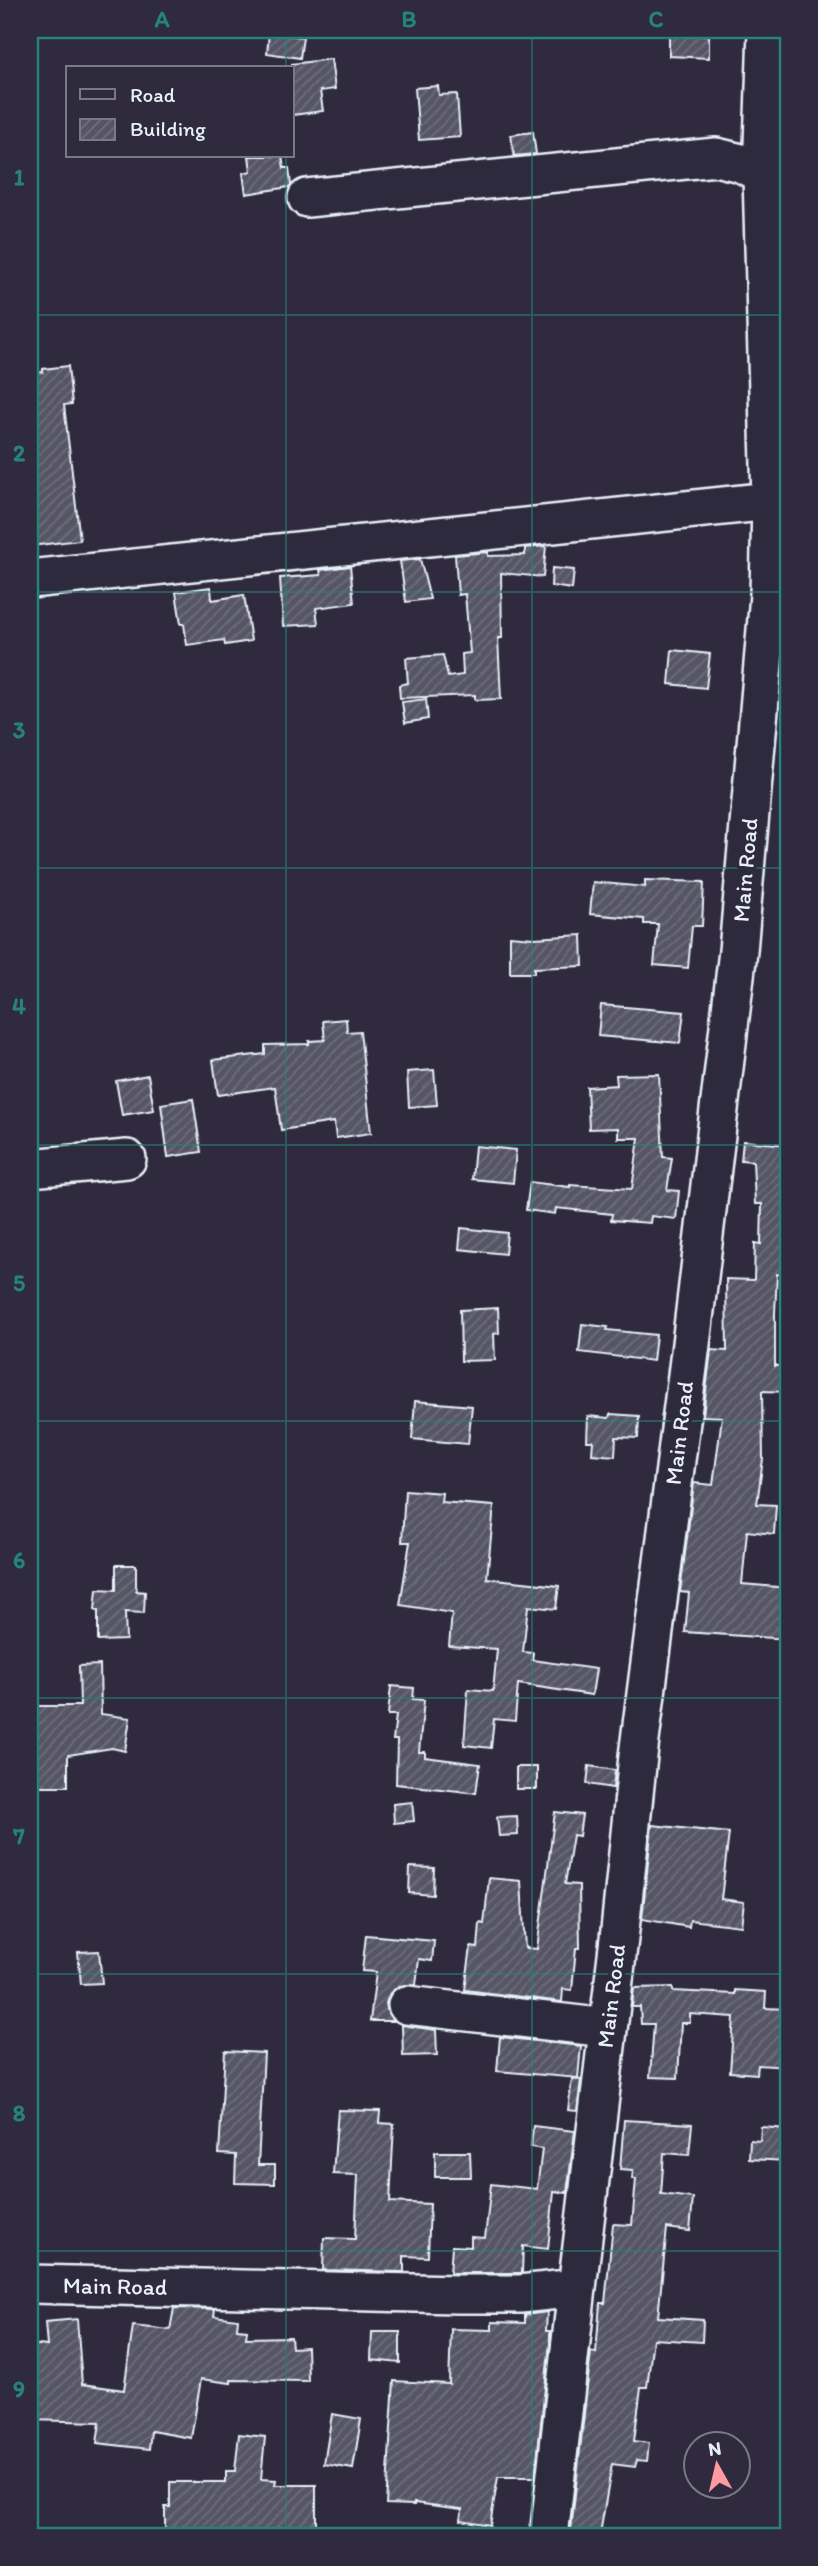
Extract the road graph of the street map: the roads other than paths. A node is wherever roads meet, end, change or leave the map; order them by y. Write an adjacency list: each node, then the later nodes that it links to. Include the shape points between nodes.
1 (767, 30): 2 (street, Main Road)
2 (771, 159): 3 (street, via 741,163 695,158); 4 (street, Main Road)
3 (307, 198)
4 (771, 501): 5 (street); 6 (street, Main Road)
5 (30, 579)
6 (779, 595): 10 (street, Main Road)
7 (127, 1159): 8 (street)
8 (30, 1168)
9 (407, 2005): 10 (street)
10 (607, 2028): 12 (street, Main Road)
11 (30, 2284): 12 (street, Main Road, via 457,2294)
12 (577, 2288): 13 (street)
13 (549, 2536)

